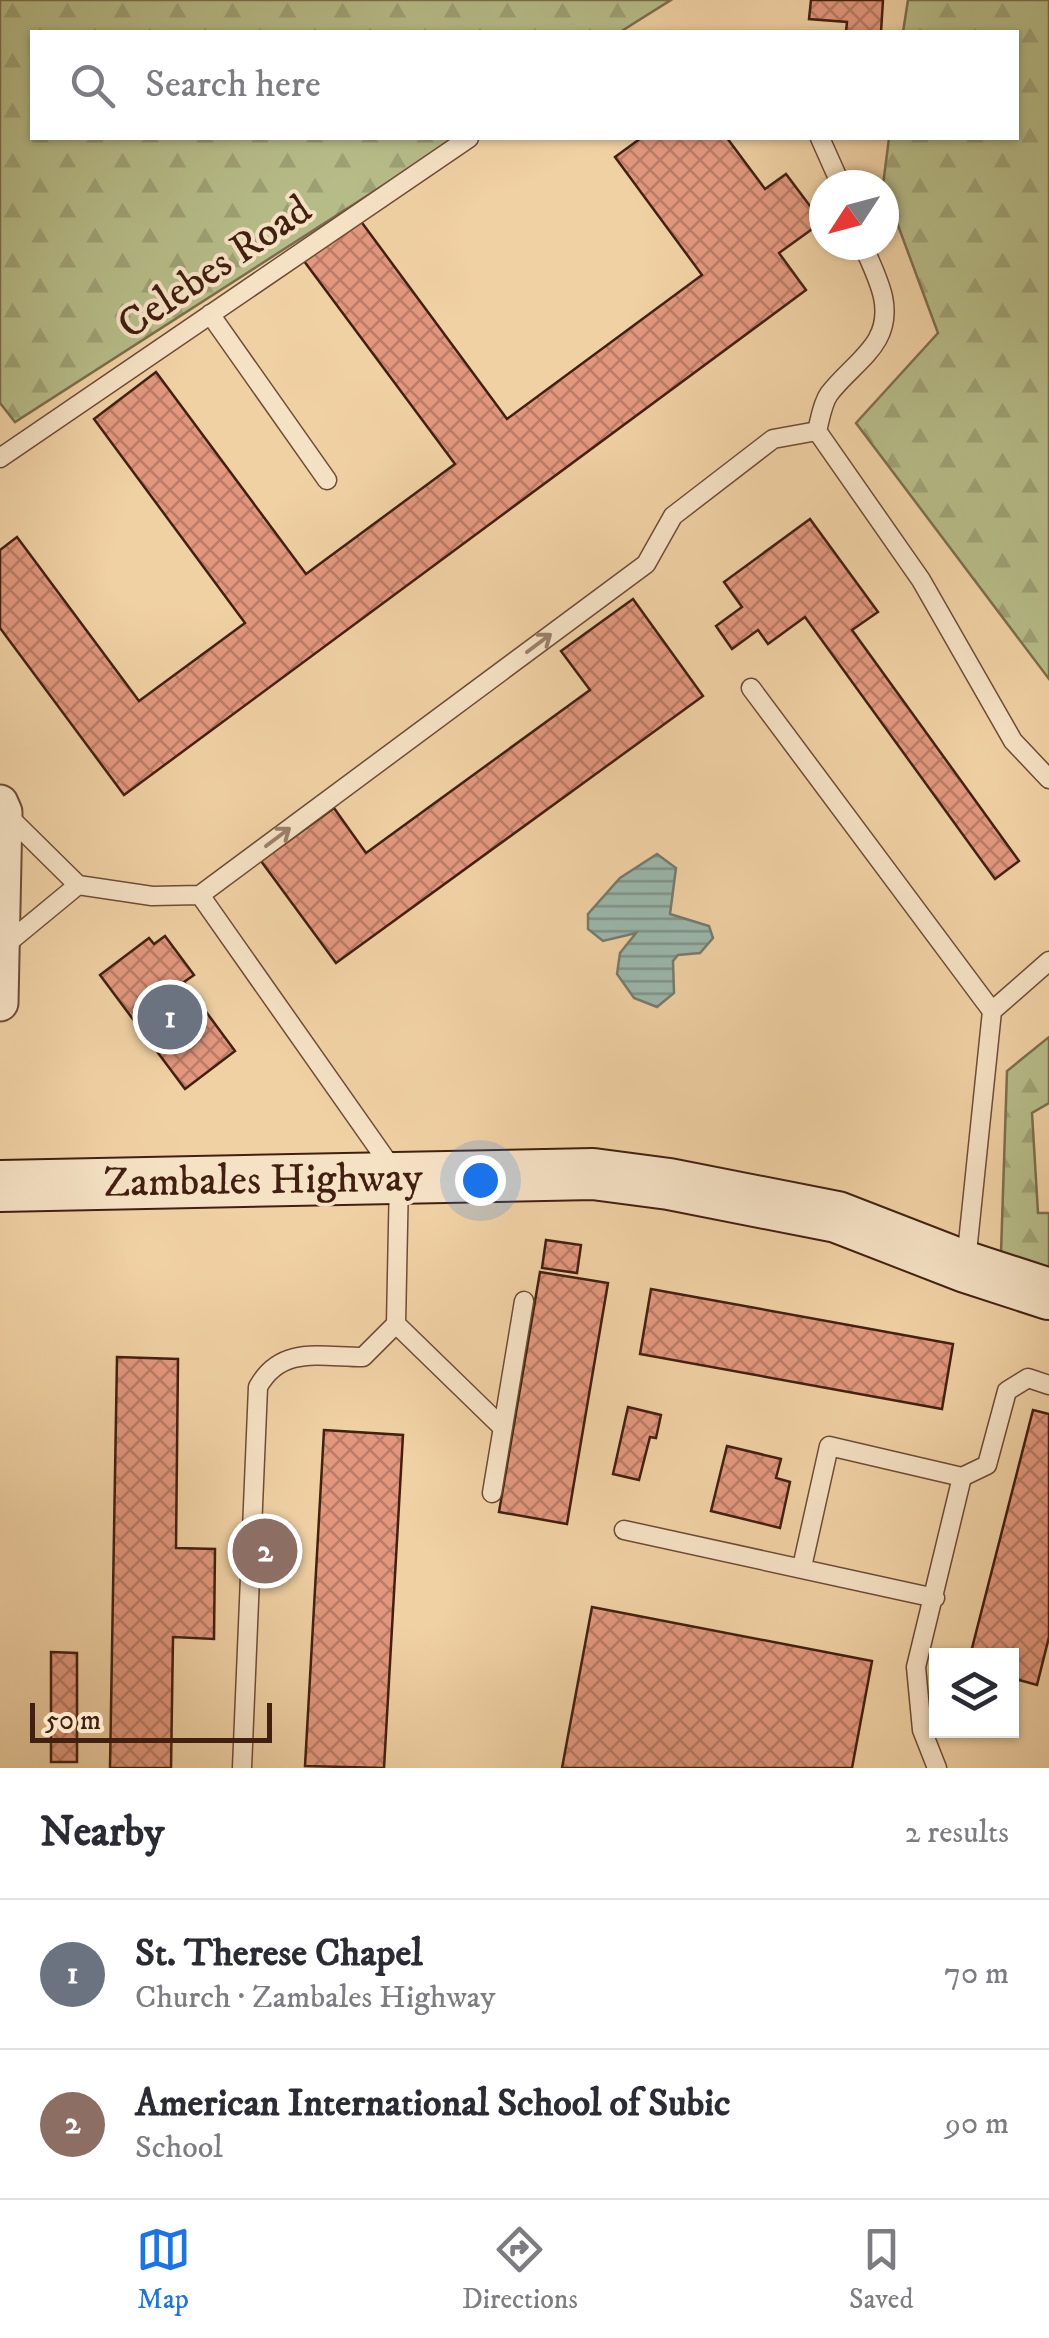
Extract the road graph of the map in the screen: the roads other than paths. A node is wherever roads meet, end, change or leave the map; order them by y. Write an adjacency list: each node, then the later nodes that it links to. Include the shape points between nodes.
1 (466, 140): 5 (lane, Celebes Road)
2 (821, 140): 3 (lane)
3 (834, 170)
4 (869, 260): 6 (lane, via 882,295 881,336 828,396)
5 (210, 314): 7 (lane, Celebes Road); 8 (lane)
6 (816, 431): 10 (lane, via 921,580 1013,741); 13 (lane, one-way to 6, via 646,564 673,516 772,438)
7 (0, 458)
8 (327, 480)
9 (751, 688): 17 (lane)
10 (1049, 779)
11 (2, 808): 12 (lane); 14 (street)
12 (78, 885): 13 (lane); 14 (lane)
13 (200, 895): 18 (lane)
14 (1, 948): 16 (street)
15 (1049, 961): 17 (lane)
16 (0, 1003)
17 (992, 1011): 20 (lane)
18 (399, 1178): 19 (main road, Zambales Highway); 20 (main road, Zambales Highway, via 593,1174 669,1184 837,1218); 23 (lane)
19 (0, 1186)
20 (966, 1267): 21 (main road, Zambales Highway)
21 (1049, 1294)
22 (524, 1301): 25 (lane)
23 (396, 1324): 25 (lane); 31 (lane, via 364,1356 286,1358 258,1386)
24 (1049, 1384): 26 (lane, via 1028,1378 1007,1391 988,1465)
25 (504, 1428): 27 (lane)
26 (962, 1477): 29 (lane, via 829,1446); 30 (lane)
27 (492, 1492)
28 (624, 1530): 29 (lane)
29 (802, 1567): 30 (lane)
30 (935, 1598): 32 (lane, via 916,1666 922,1730)
31 (242, 1768)
32 (937, 1768)

